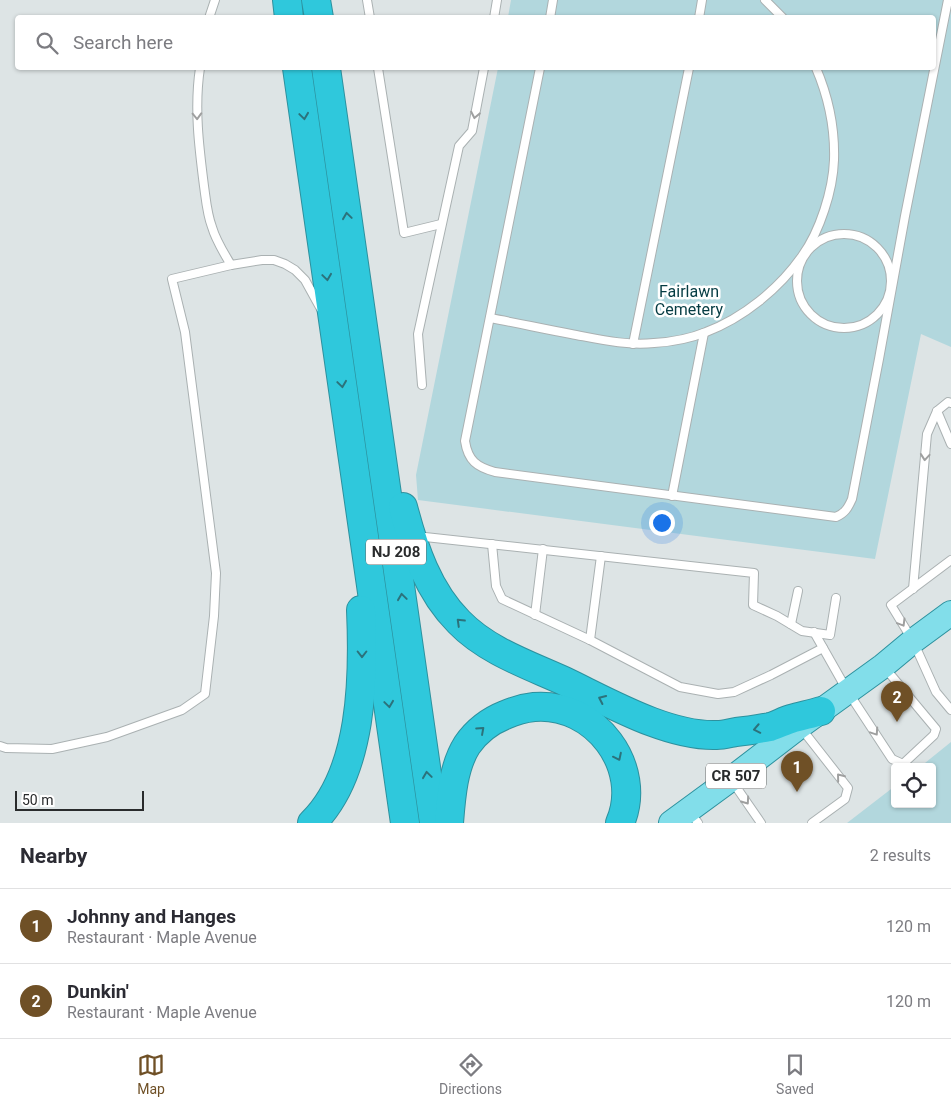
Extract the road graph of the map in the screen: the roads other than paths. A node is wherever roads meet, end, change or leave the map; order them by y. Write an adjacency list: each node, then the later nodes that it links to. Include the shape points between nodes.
1 (215, 0): 10 (lane)
2 (287, 0): 11 (highway)
3 (316, 0): 12 (highway)
4 (367, 0): 13 (lane)
5 (497, 0): 14 (lane)
6 (553, 0): 15 (lane)
7 (702, 0): 16 (lane)
8 (766, 0): 17 (lane)
9 (948, 0): 18 (lane)
10 (211, 15)
11 (290, 15)
12 (318, 15)
13 (370, 15)
14 (494, 15)
15 (550, 15)
16 (699, 15)
17 (780, 15)
18 (936, 60)
19 (200, 70): 30 (lane, one-way to 30, via 198,134 208,211 216,240)
20 (297, 70): 35 (highway, NJ 208, one-way to 35)
21 (326, 70): 31 (highway, NJ 208, one-way to 21)
22 (378, 70): 28 (lane, via 404,233)
23 (484, 70): 28 (lane, one-way to 28, via 472,131 459,146)
24 (540, 70): 33 (lane)
25 (688, 70): 36 (lane)
26 (817, 70): 29 (lane, via 829,108 834,160 824,210)
27 (934, 70): 32 (lane)
28 (441, 224): 37 (lane, via 418,334)
29 (803, 255): 32 (lane, via 813,244 839,233 864,238 884,256); 32 (lane, via 796,284 800,299 809,313 822,323 839,328 855,327 869,321 879,312); 34 (lane, via 770,292 737,316)
30 (231, 265): 35 (lane, via 274,260 295,270 313,293); 62 (lane, via 172,279 184,332 216,573 205,694 182,710 107,738 52,749)
31 (357, 282): 43 (highway); 67 (highway, NJ 208, one-way to 31)
32 (892, 287): 42 (lane, via 852,499 843,514 826,517)
33 (490, 318): 36 (lane); 42 (lane, via 465,441 466,450 477,465 495,472)
34 (704, 333): 36 (lane, via 673,341); 42 (lane)
35 (336, 337): 40 (highway, NJ 208, one-way to 40)
36 (633, 344)
37 (422, 385)
38 (951, 403): 39 (lane)
39 (937, 411): 41 (lane); 48 (lane, one-way to 48, via 927,434)
40 (348, 431): 65 (highway, one-way to 65, via 361,610 359,703 350,756 342,777 333,796); 66 (highway, NJ 208, one-way to 66)
41 (951, 444)
42 (672, 496)
43 (411, 535): 44 (lane); 61 (highway, one-way to 43, via 790,719 771,726 718,735 694,734 646,719 504,654 480,640 442,603 428,580)
44 (492, 544): 45 (lane); 52 (lane, via 496,586 502,599)
45 (543, 549): 46 (lane); 52 (lane)
46 (601, 556): 53 (lane, via 754,573 753,606); 55 (lane)
47 (951, 560): 48 (lane)
48 (913, 589): 56 (lane, one-way to 56, via 891,605)
49 (798, 591): 53 (lane)
50 (836, 598): 54 (lane, via 830,635)
51 (951, 613): 56 (main road, CR 507)
52 (535, 615): 55 (lane)
53 (791, 624): 54 (lane, via 802,631)
54 (814, 632): 57 (lane)
55 (590, 640): 57 (lane, via 680,687 718,694 734,692)
56 (913, 641): 58 (main road, CR 507); 60 (lane, via 936,692)
57 (823, 648): 59 (lane)
58 (883, 666): 59 (main road, CR 507); 59 (lane, one-way to 58, via 892,759 903,764 934,735 936,729)
59 (848, 692): 61 (main road, CR 507)
60 (951, 710)
61 (810, 719): 63 (main road, CR 507); 71 (lane, one-way to 61, via 845,800 848,788)
62 (0, 746)
63 (731, 779): 64 (main road, CR 507); 70 (lane, one-way to 70)
64 (686, 819)
65 (312, 823)
66 (406, 823)
67 (434, 823)
68 (449, 823): 69 (highway, one-way to 69, via 453,784 466,746 480,730 498,718 515,710 535,707 555,708 576,715 608,740 626,778 627,798)
69 (620, 823)
70 (761, 823)
71 (812, 823)

